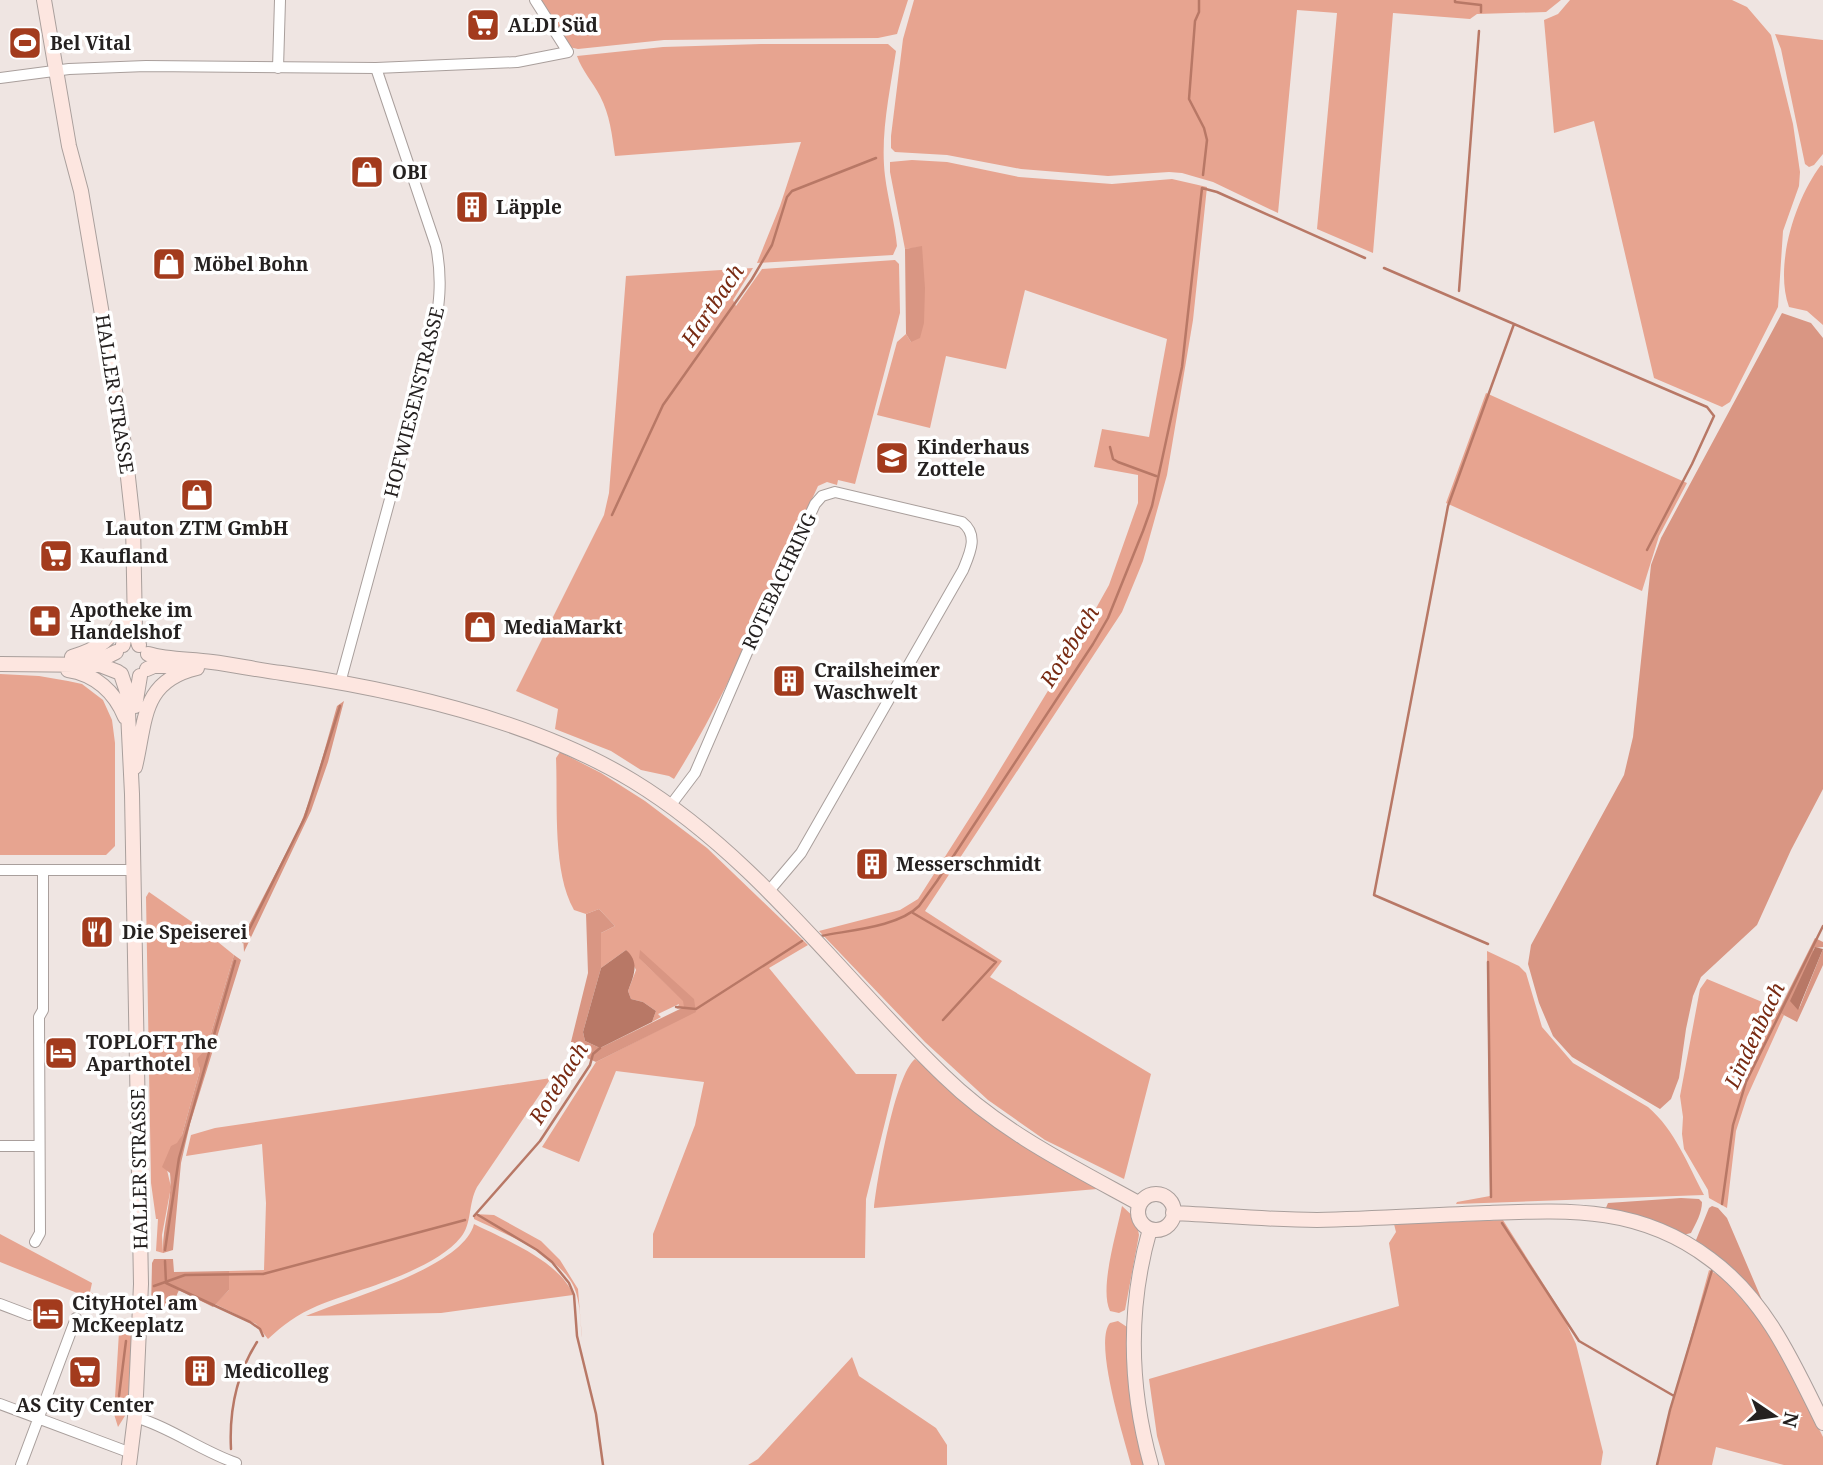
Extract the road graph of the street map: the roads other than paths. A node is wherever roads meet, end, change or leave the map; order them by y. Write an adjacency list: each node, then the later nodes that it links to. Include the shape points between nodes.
1 (44, 0): 6 (main road, HALLER STRASSE)
2 (280, 0): 4 (street)
3 (535, 0): 5 (street, via 568,52 517,62)
4 (278, 68): 5 (street); 6 (street, via 146,66)
5 (376, 68): 19 (street, HOFWIESENSTRASSE, via 436,246 441,295 433,341)
6 (49, 71): 7 (street); 8 (main road, HALLER STRASSE)
7 (0, 78)
8 (69, 146): 9 (main road, HALLER STRASSE, via 121,484); 13 (main road, HALLER STRASSE, via 125,450 133,523 135,630)
9 (126, 608): 10 (main road, HALLER STRASSE); 12 (main road, via 108,640)
10 (120, 649): 12 (main road, via 108,656); 13 (main road, via 133,643); 18 (main road, via 114,662)
11 (0, 657): 12 (main road)
12 (72, 657)
13 (144, 661): 16 (main road); 17 (main road); 18 (main road, via 130,678); 21 (main road, HALLER STRASSE, via 136,692)
14 (0, 664): 15 (main road)
15 (39, 665): 18 (main road, via 100,665); 20 (main road, via 96,680 115,698)
16 (234, 666): 17 (main road); 19 (main road)
17 (197, 668): 21 (main road, via 175,675 150,699)
18 (119, 673): 20 (main road, HALLER STRASSE, via 127,692)
19 (340, 683): 23 (main road, via 522,729 609,768)
20 (127, 726): 22 (main road, HALLER STRASSE)
21 (133, 772): 22 (main road, HALLER STRASSE)
22 (132, 794): 25 (main road, HALLER STRASSE)
23 (670, 806): 27 (main road); 27 (street, ROTEBACHRING, via 695,773 754,634 822,496 835,492 854,495 969,528 973,538 963,570 807,843)
24 (0, 870): 26 (street)
25 (134, 870): 26 (street); 38 (main road, HALLER STRASSE, via 141,1284)
26 (43, 871): 29 (street)
27 (768, 892): 30 (main road, via 944,1077 985,1113)
28 (0, 1146): 29 (street)
29 (40, 1146): 33 (street, via 40,1233)
30 (1140, 1203): 31 (main road, via 1159,1195 1170,1202); 32 (main road, via 1139,1219)
31 (1173, 1213): 32 (main road, via 1167,1226); 40 (main road, via 1315,1220 1569,1210 1619,1217 1657,1229 1690,1244 1760,1307)
32 (1150, 1229): 44 (main road, via 1135,1293 1132,1345 1140,1425)
33 (35, 1242)
34 (0, 1304): 35 (street)
35 (29, 1315)
36 (76, 1318): 39 (street)
37 (0, 1404): 39 (street)
38 (135, 1417): 41 (main road, HALLER STRASSE); 42 (street)
39 (39, 1419): 41 (street); 43 (street)
40 (1823, 1423)
41 (130, 1459)
42 (236, 1463)
43 (21, 1465)
44 (1151, 1465)

